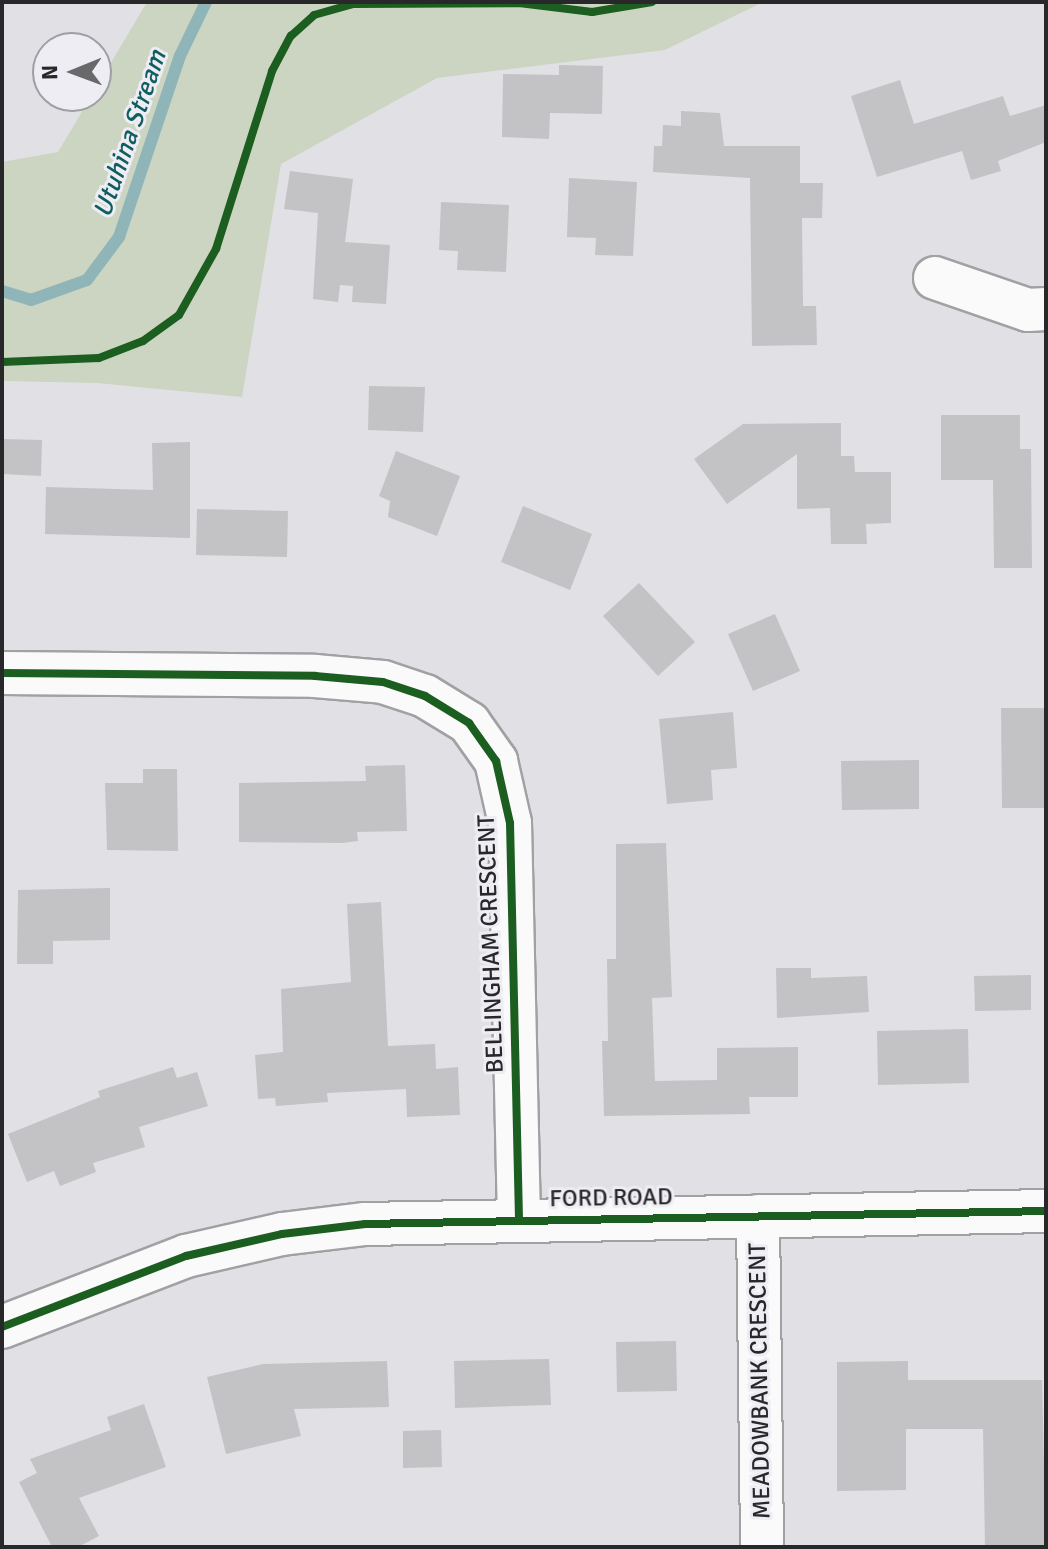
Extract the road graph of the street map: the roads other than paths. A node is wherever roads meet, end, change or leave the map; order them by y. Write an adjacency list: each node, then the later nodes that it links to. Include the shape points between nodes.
1 (935, 278): 2 (street, via 1028,310)
2 (1046, 309)
3 (2, 673): 6 (street, BELLINGHAM CRESCENT, via 315,676 383,682 425,696 469,723 496,761 510,823)
4 (1046, 1211): 5 (street, FORD ROAD)
5 (758, 1216): 6 (street, FORD ROAD); 8 (street, MEADOWBANK CRESCENT)
6 (519, 1219): 7 (street, FORD ROAD, via 365,1224 282,1234 113,1280)
7 (2, 1327)
8 (762, 1547)

